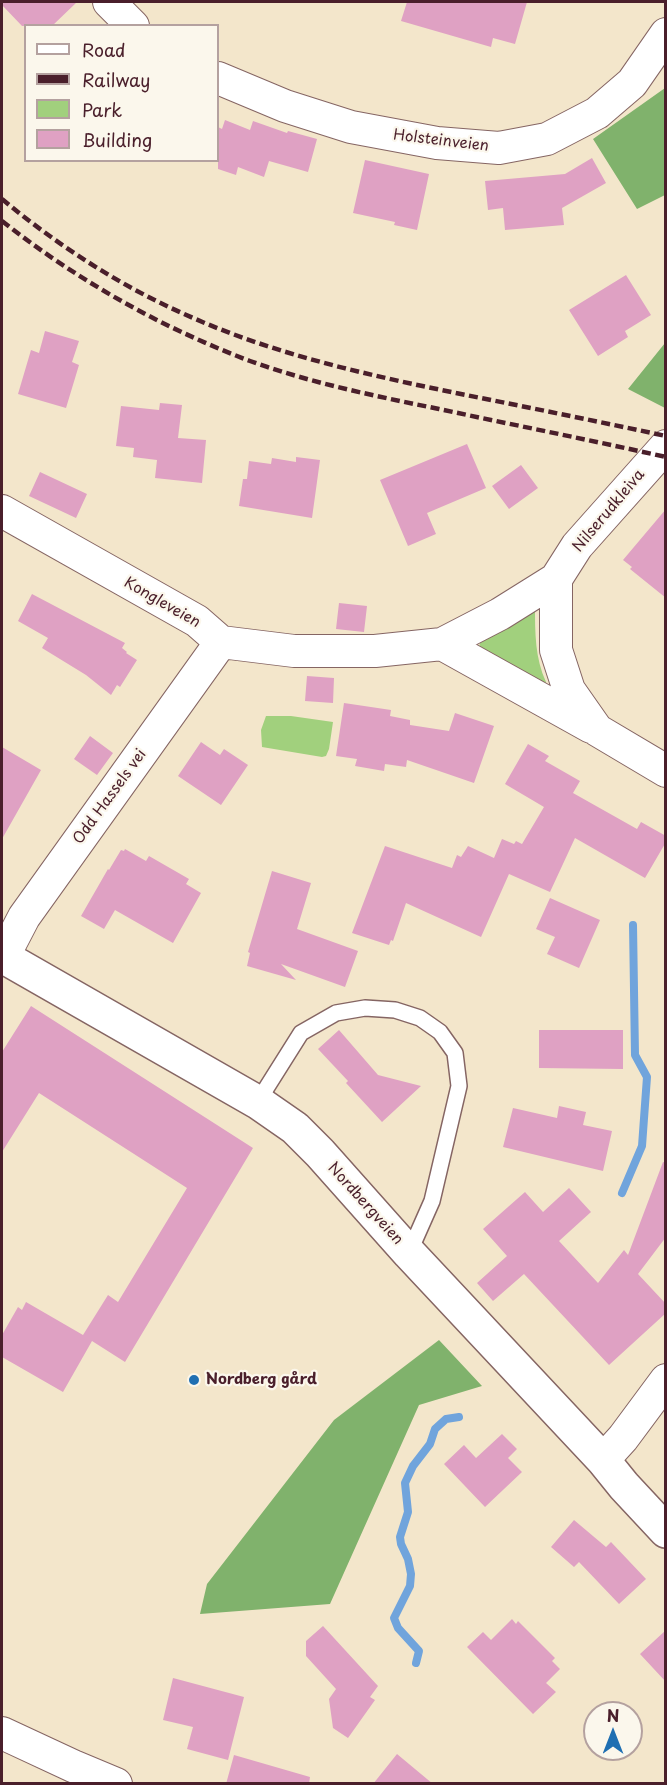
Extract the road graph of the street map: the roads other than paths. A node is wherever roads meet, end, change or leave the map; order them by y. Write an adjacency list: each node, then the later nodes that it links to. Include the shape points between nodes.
1 (109, 2): 2 (street)
2 (131, 24)
3 (666, 34): 4 (street, Holsteinveien, via 632,83 597,113 547,139 499,148 437,143 351,127 285,106)
4 (219, 78)
5 (666, 446): 7 (street, Nilserudkleiva, via 576,546)
6 (2, 511): 8 (street, Kongleveien, via 197,621)
7 (556, 579): 9 (street); 10 (street, via 556,650 569,690)
8 (221, 642): 9 (street, via 294,651 375,651); 12 (street, Odd Hassels vei, via 24,917)
9 (442, 644): 10 (street)
10 (597, 730): 11 (street)
11 (666, 771)
12 (2, 955): 13 (street, Nordbergveien)
13 (259, 1103): 14 (street, Nordbergveien, via 295,1128); 14 (lane, via 301,1034 336,1013 364,1008 395,1010 420,1018 440,1032 456,1053 459,1086 432,1201)
14 (409, 1253): 16 (street, Nordbergveien)
15 (666, 1380): 16 (street)
16 (603, 1460): 17 (street, Nordbergveien)
17 (666, 1531)
18 (2, 1733): 19 (street)
19 (116, 1784)

